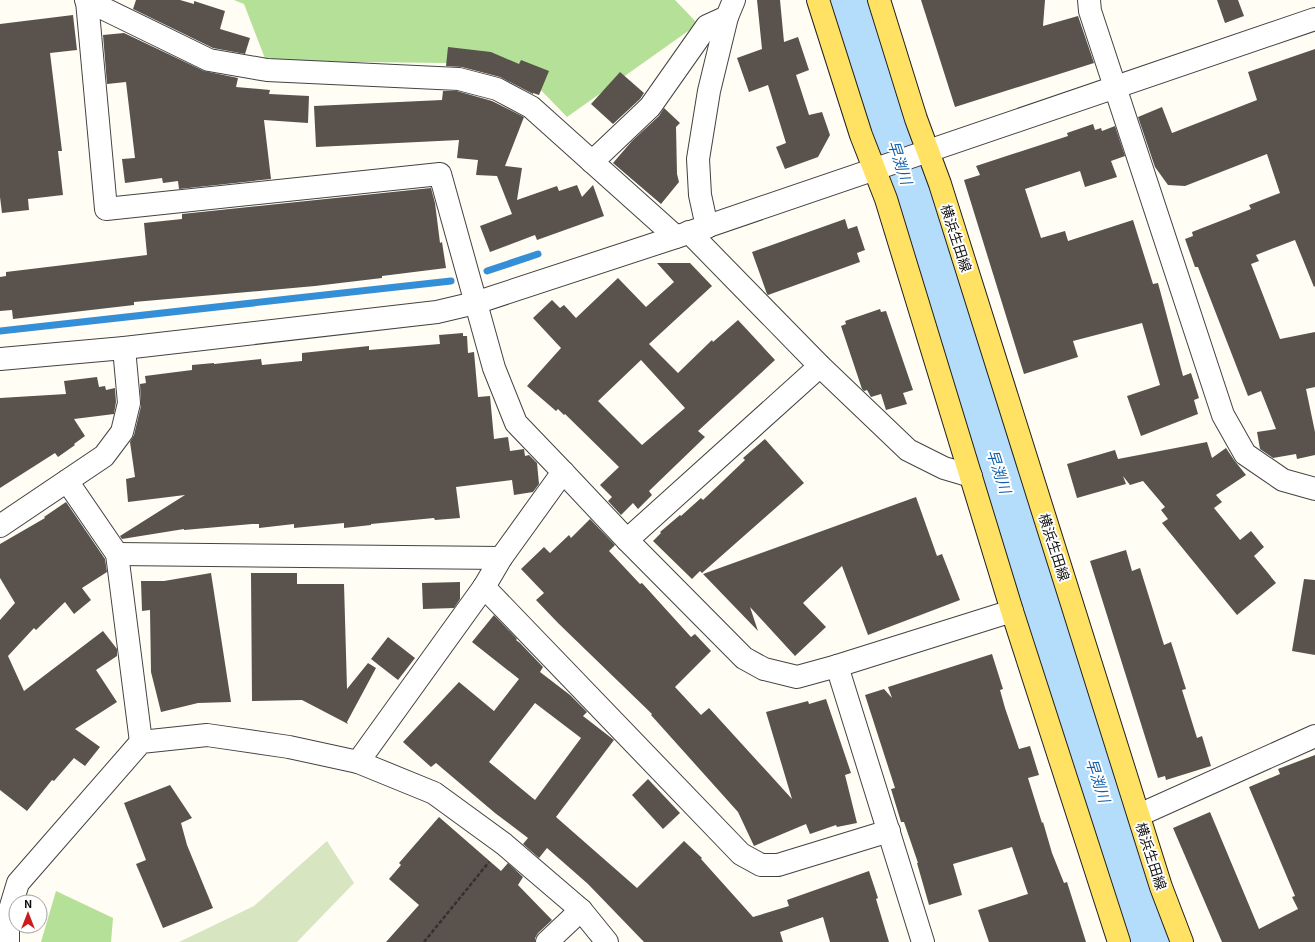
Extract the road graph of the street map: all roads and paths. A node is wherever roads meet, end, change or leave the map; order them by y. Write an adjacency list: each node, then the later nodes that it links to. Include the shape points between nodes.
1 (86, 0): 9 (street, via 209,60 266,70 459,79 497,89 531,107); 12 (street, via 106,209 440,174)
2 (818, 0): 10 (main road, via 861,135)
3 (879, 0): 8 (main road, 横浜生田線)
4 (1089, 0): 7 (street, via 1090,11)
5 (731, 9): 9 (street, via 707,26 650,107); 11 (street, via 709,91 698,159 700,195)
6 (1315, 19): 7 (street)
7 (1115, 87): 8 (street); 19 (street, via 1223,415 1245,454 1283,480)
8 (928, 152): 10 (street); 30 (main road, 横浜生田線)
9 (592, 162): 11 (street)
10 (876, 170): 11 (street); 17 (main road)
11 (691, 232): 12 (street); 15 (street)
12 (475, 302): 13 (street, via 437,312); 16 (street, via 494,368 516,423)
13 (124, 348): 14 (street); 18 (street, via 129,403 122,432 104,456)
14 (0, 359)
15 (820, 366): 17 (street, via 908,450 944,468); 21 (street)
16 (563, 472): 21 (street); 23 (street)
17 (971, 476): 25 (main road)
18 (67, 481): 20 (street); 22 (street)
19 (1315, 489)
20 (0, 526)
21 (627, 540): 26 (street, via 744,658 764,669 797,677)
22 (117, 554): 23 (street); 28 (street)
23 (501, 558): 24 (street)
24 (484, 587): 29 (street); 31 (street, via 741,854 761,865 778,865)
25 (1012, 611): 26 (street); 39 (main road)
26 (837, 666): 31 (street)
27 (1315, 736): 30 (street)
28 (141, 742): 29 (street, via 206,735 289,747); 34 (street, via 18,882 8,916)
29 (358, 762): 32 (street, via 434,793)
30 (1139, 815): 40 (main road, 横浜生田線, via 1161,887)
31 (889, 831): 38 (street)
32 (499, 850): 33 (street); 35 (path)
33 (581, 910): 36 (street); 37 (street)
34 (8, 942)
35 (424, 942)
36 (547, 942)
37 (607, 942)
38 (924, 942)
39 (1119, 942)
40 (1182, 942)

